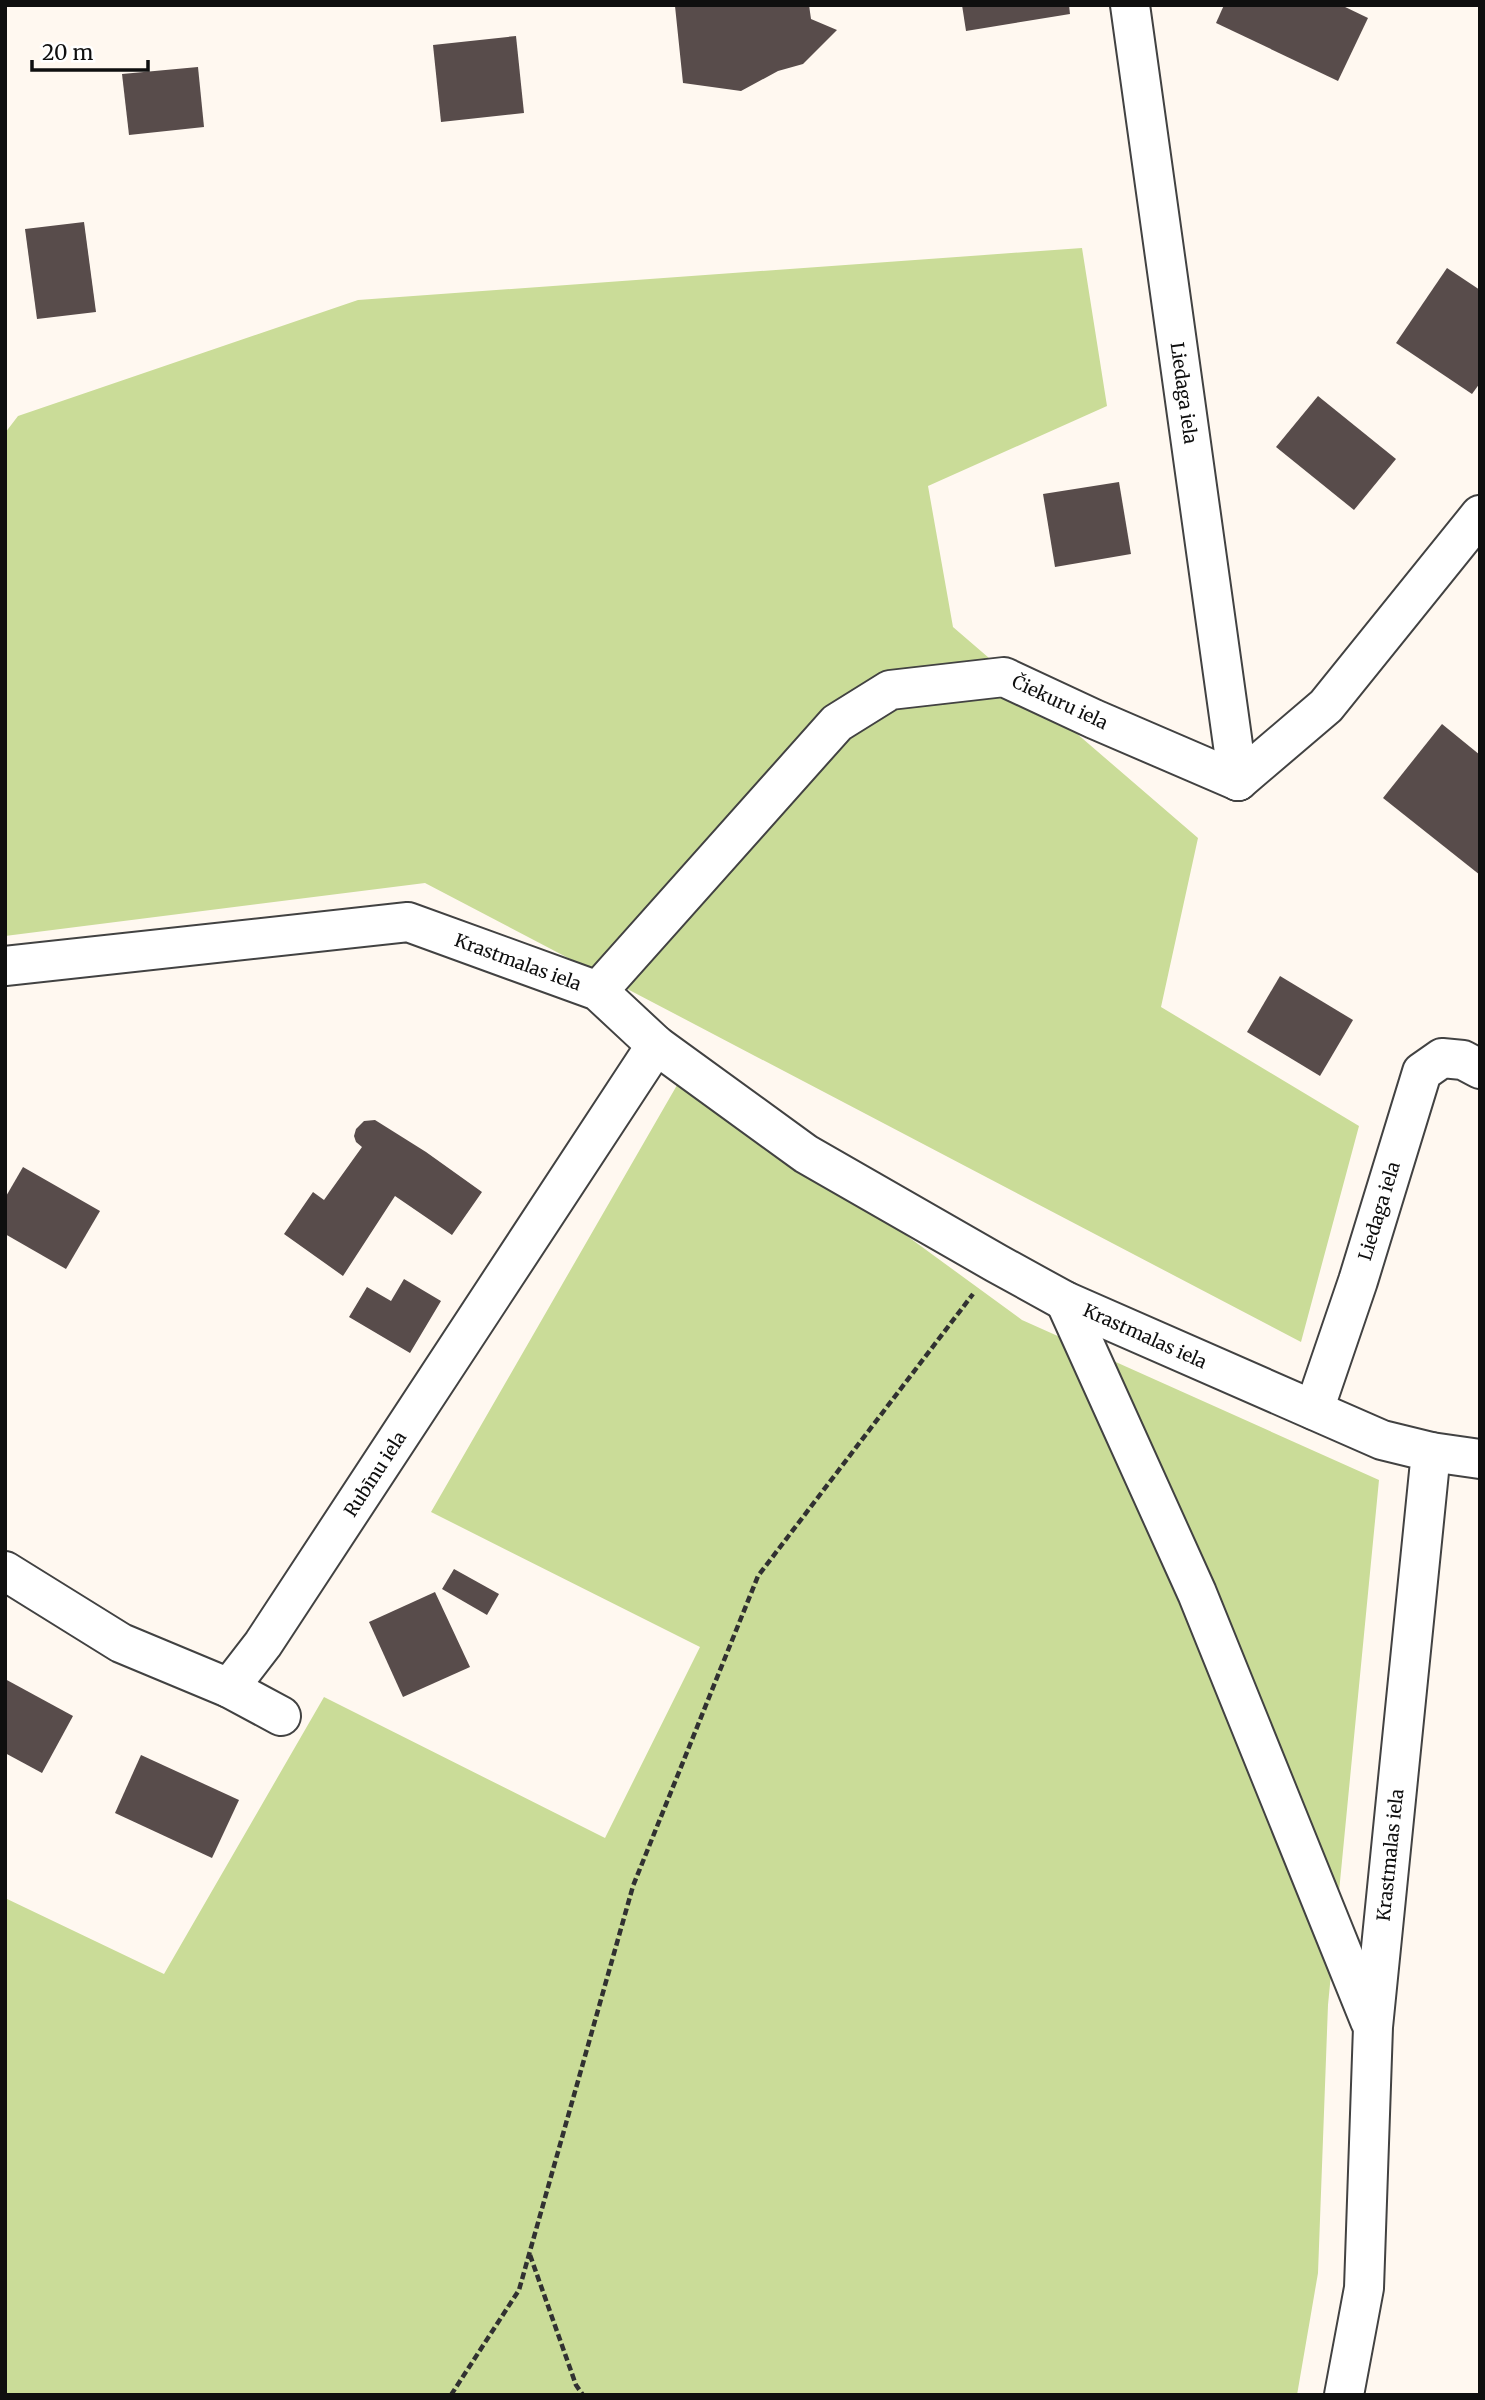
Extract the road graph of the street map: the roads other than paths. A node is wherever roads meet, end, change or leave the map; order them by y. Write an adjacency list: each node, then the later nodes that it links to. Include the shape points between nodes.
1 (1130, 5): 3 (street, Liedaga iela)
2 (1480, 515): 3 (street, via 1326,706)
3 (1238, 781): 5 (street, Čiekuru iela, via 1004,677 890,690 837,723)
4 (5, 966): 5 (street, Krastmalas iela, via 408,922)
5 (598, 991): 6 (street, Krastmalas iela)
6 (656, 1045): 8 (street, Krastmalas iela, via 806,1154); 13 (street, Rubīnu iela, via 271,1632)
7 (1480, 1069): 9 (street, Liedaga iela, via 1462,1060 1442,1058 1422,1072)
8 (1065, 1301): 9 (street, Krastmalas iela); 15 (street, via 1197,1593)
9 (1314, 1410): 10 (street, Krastmalas iela, via 1382,1440)
10 (1431, 1452): 11 (street); 15 (street, Krastmalas iela)
11 (1480, 1459)
12 (5, 1571): 13 (street, via 121,1643)
13 (229, 1688): 14 (street)
14 (281, 1716)
15 (1373, 2027): 16 (street, Krastmalas iela, via 1364,2288)
16 (1344, 2395)

